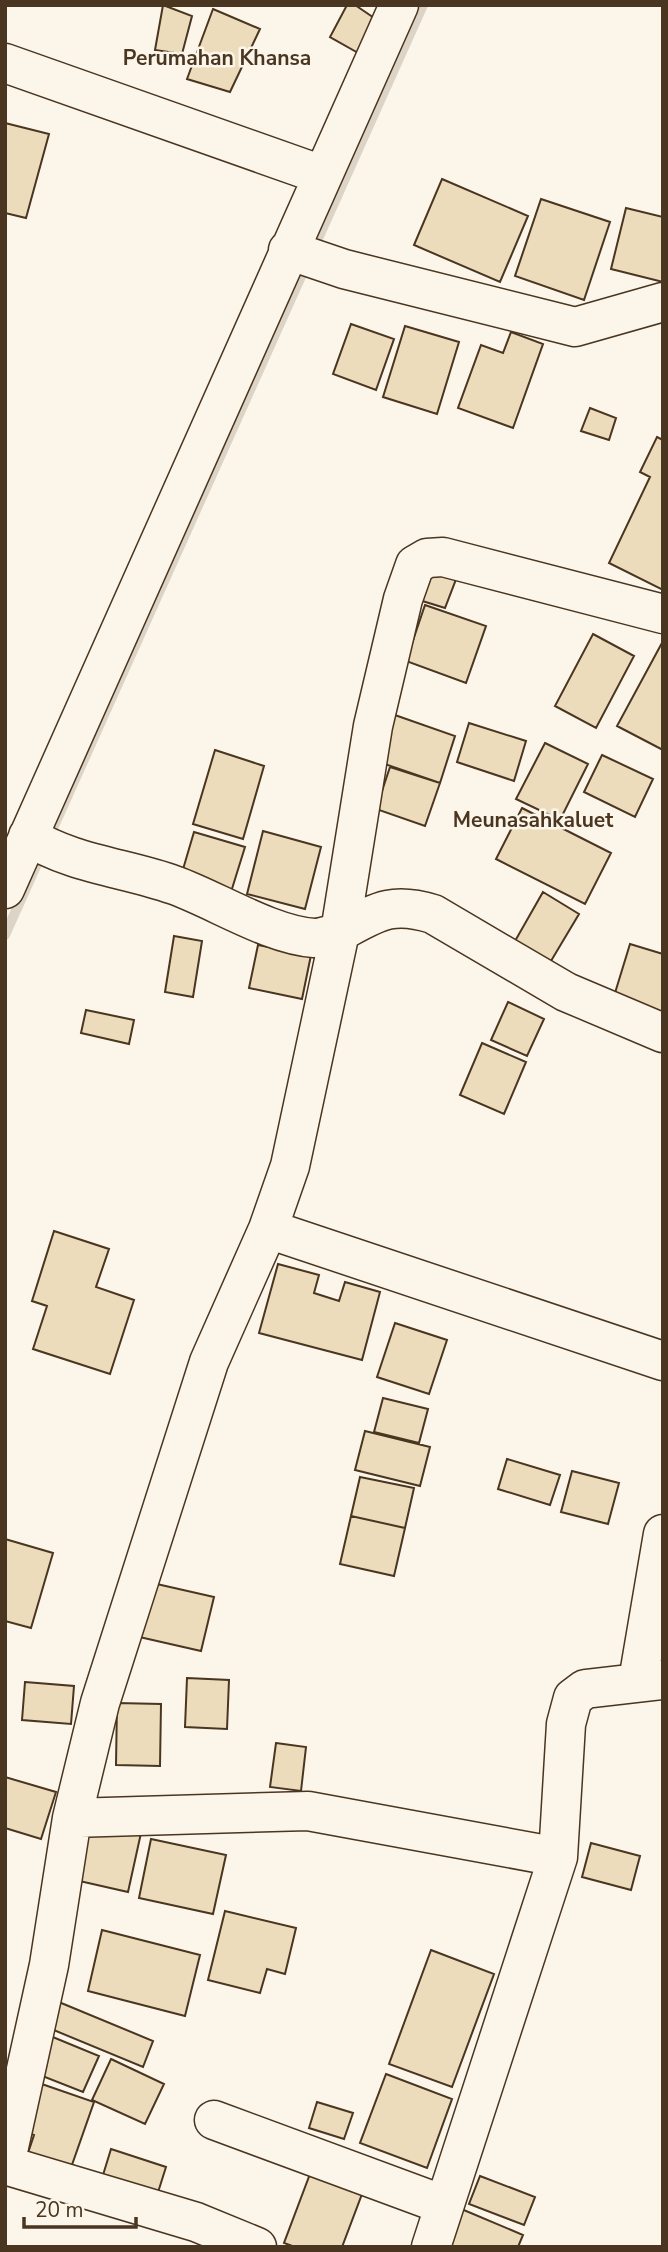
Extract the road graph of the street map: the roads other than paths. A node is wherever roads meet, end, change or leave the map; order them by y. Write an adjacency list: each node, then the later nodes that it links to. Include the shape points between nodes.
1 (399, 5): 3 (street)
2 (5, 63): 3 (street)
3 (322, 175): 4 (street)
4 (306, 257): 5 (street, via 575,327); 7 (street)
5 (663, 302)
6 (663, 614): 9 (street, via 454,559 427,558 415,565 402,599 373,726)
7 (42, 844): 8 (street); 9 (street, via 170,884 289,932 316,938)
8 (5, 889)
9 (340, 932): 10 (street, via 386,908 421,910 566,992); 11 (street, via 290,1166)
10 (663, 1033)
11 (268, 1229): 12 (street); 15 (street, via 209,1362 100,1703)
12 (663, 1361)
13 (663, 1534): 14 (street)
14 (650, 1681): 16 (street, via 585,1689 573,1698 566,1724)
15 (72, 1818): 16 (street, via 308,1811); 18 (street, via 49,1965)
16 (558, 1857): 19 (street)
17 (214, 2120): 19 (street)
18 (5, 2165): 20 (street, via 196,2222)
19 (444, 2204): 21 (street)
20 (257, 2247)
21 (431, 2247)

